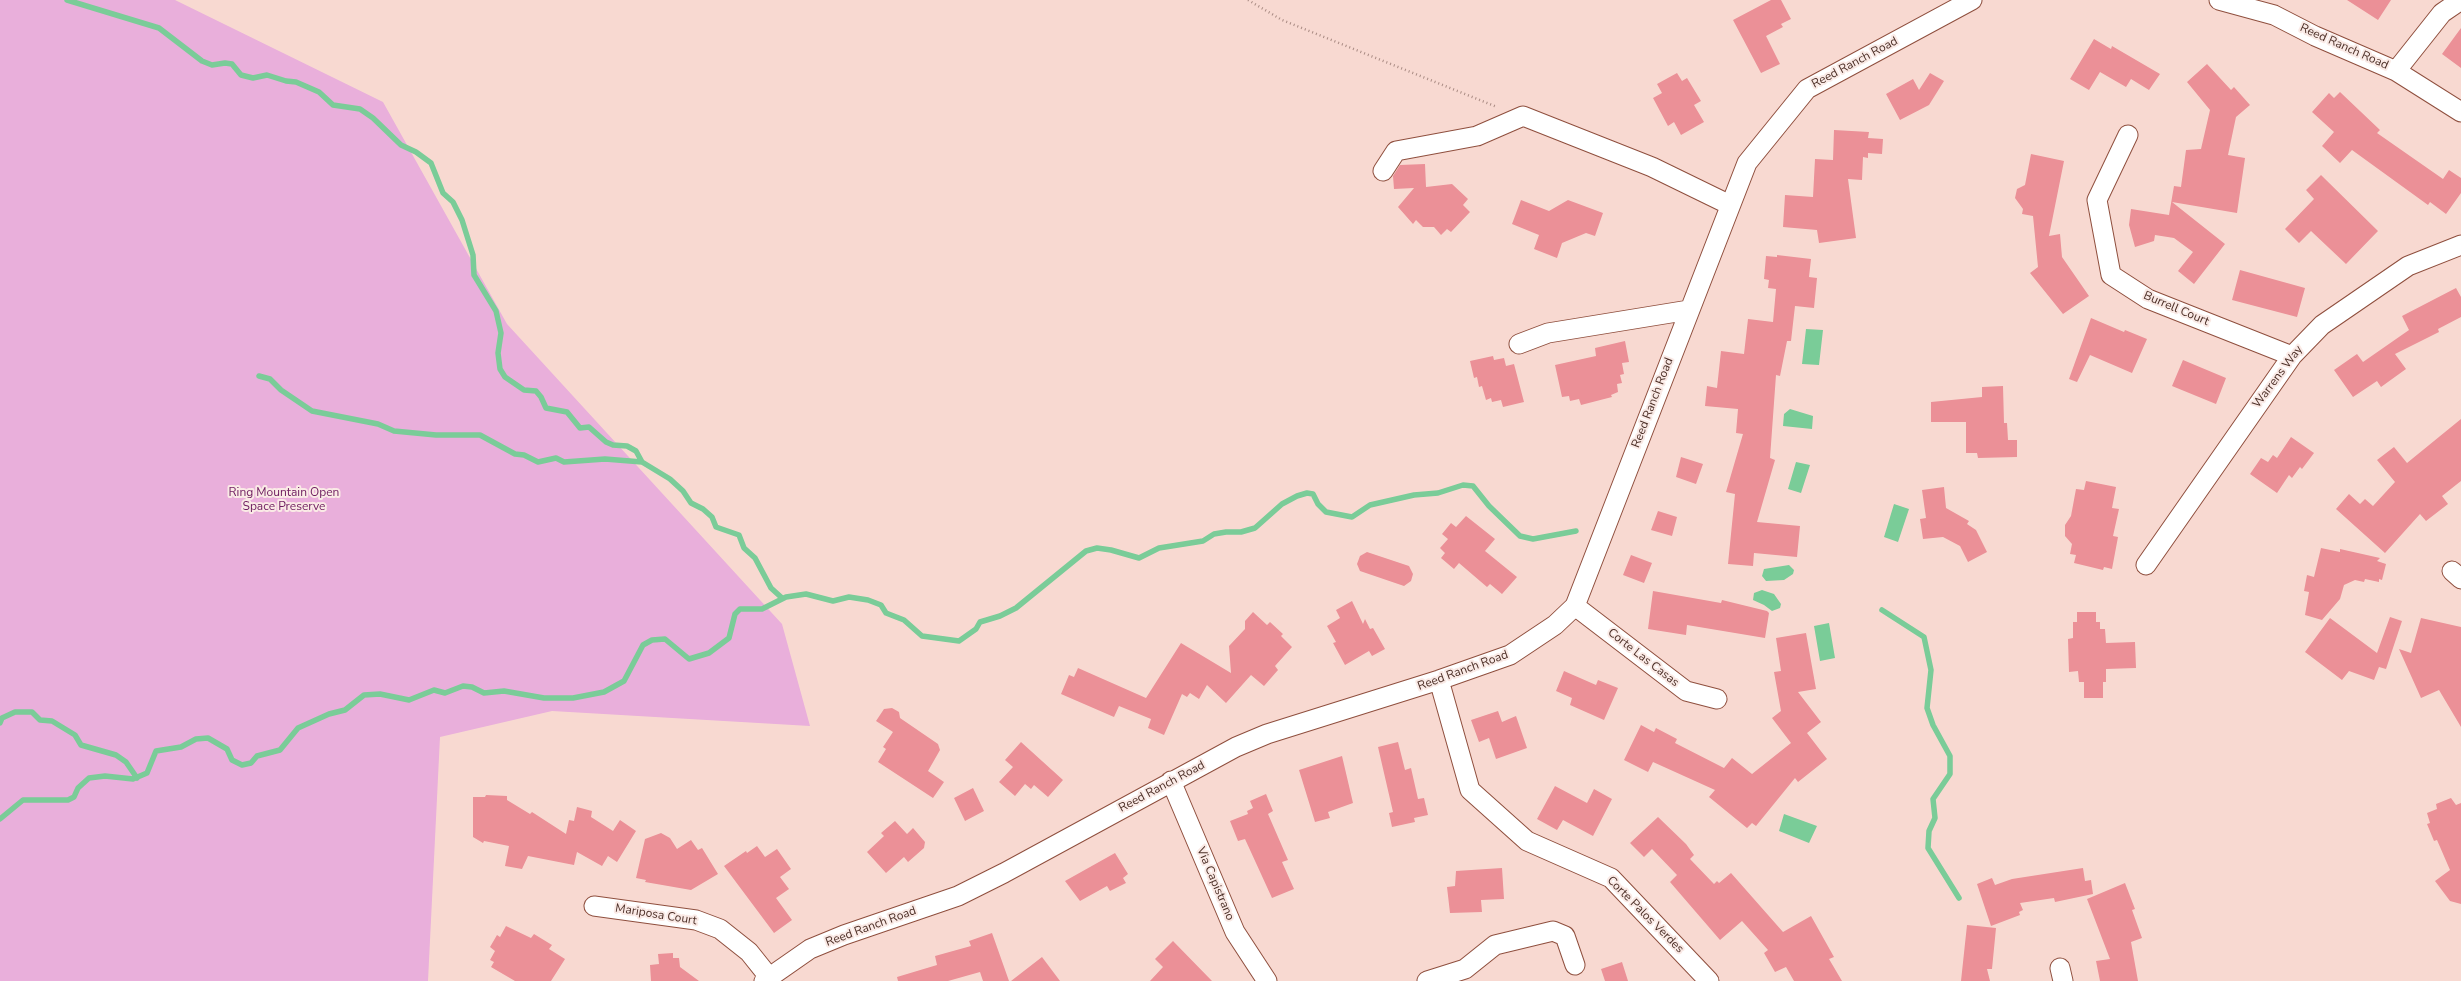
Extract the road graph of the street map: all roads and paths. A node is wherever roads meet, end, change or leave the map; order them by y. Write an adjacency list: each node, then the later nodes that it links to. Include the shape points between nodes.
1 (1248, 0): 7 (path, via 1282,20)
2 (1972, 0): 10 (street, Reed Ranch Road, via 1807,89 1747,163)
3 (2219, 0): 5 (street, Reed Ranch Road, via 2274,15)
4 (2450, 3): 5 (street)
5 (2396, 71): 6 (street, Reed Ranch Road)
6 (2461, 112)
7 (1523, 116): 9 (street, via 1477,136 1396,151); 10 (street, via 1652,167)
8 (2128, 135): 14 (street, Burrell Court, via 2097,200 2111,275 2148,299)
9 (1383, 171)
10 (1730, 205): 12 (street, Reed Ranch Road)
11 (2461, 245): 14 (street, Warrens Way, via 2408,266 2377,285 2322,325)
12 (1689, 310): 13 (street, via 1548,333); 16 (street, Reed Ranch Road)
13 (1519, 344)
14 (2292, 356): 15 (street, Warrens Way)
15 (2146, 565)
16 (1575, 606): 17 (street, Reed Ranch Road, via 1555,625 1510,655); 18 (street, Corte Las Casas, via 1686,691)
17 (1439, 680): 19 (street, Reed Ranch Road, via 1267,734); 25 (street, Corte Palos Verdes, via 1470,790 1527,841 1611,878)
18 (1717, 698)
19 (1171, 781): 22 (street, Reed Ranch Road, via 958,896 817,946); 23 (street, Via Capistrano, via 1235,932)
20 (594, 906): 22 (street, Mariposa Court, via 696,920 720,929 749,952)
21 (1575, 965): 24 (street, via 1565,936 1553,931 1496,945 1465,969)
22 (767, 979)
23 (1267, 981)
24 (1427, 981)
25 (1708, 981)

